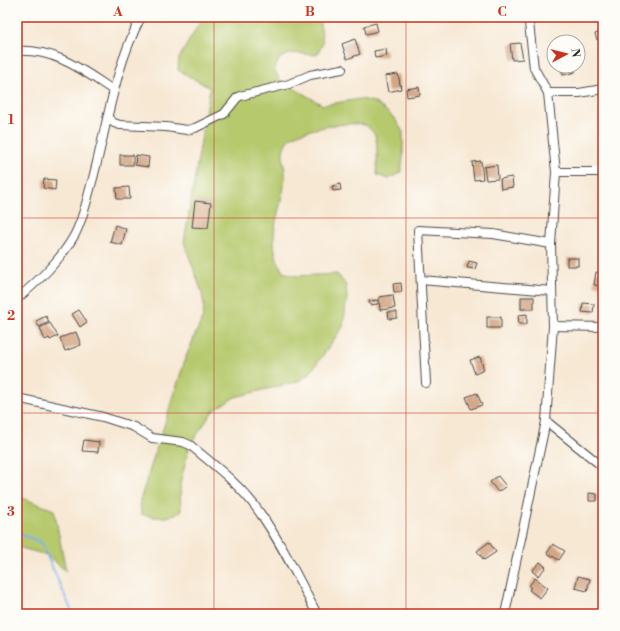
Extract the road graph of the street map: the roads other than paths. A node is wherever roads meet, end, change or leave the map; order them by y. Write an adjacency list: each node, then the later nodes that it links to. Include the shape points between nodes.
1 (141, 17): 6 (street, via 126,48)
2 (526, 17): 7 (street, via 529,23 534,68)
3 (17, 51): 6 (street, via 33,50 52,54 80,68)
4 (342, 68): 8 (street, via 240,96 224,114 187,130 166,126 120,125)
5 (603, 89): 7 (street, via 579,94)
6 (113, 90): 8 (street)
7 (548, 93): 9 (street)
8 (108, 118): 14 (street, via 74,236 44,276)
9 (556, 172): 10 (street); 11 (street)
10 (603, 172)
11 (551, 244): 12 (street, via 493,234 418,230); 13 (street)
12 (421, 280): 13 (street); 17 (street)
13 (552, 291): 15 (street)
14 (17, 299)
15 (553, 326): 16 (street); 19 (street)
16 (603, 327)
17 (426, 383)
18 (17, 398): 21 (street, via 103,418 134,427 152,438 190,445 240,489 260,512)
19 (546, 421): 20 (street); 22 (street)
20 (603, 467)
21 (317, 614)
22 (505, 614)

